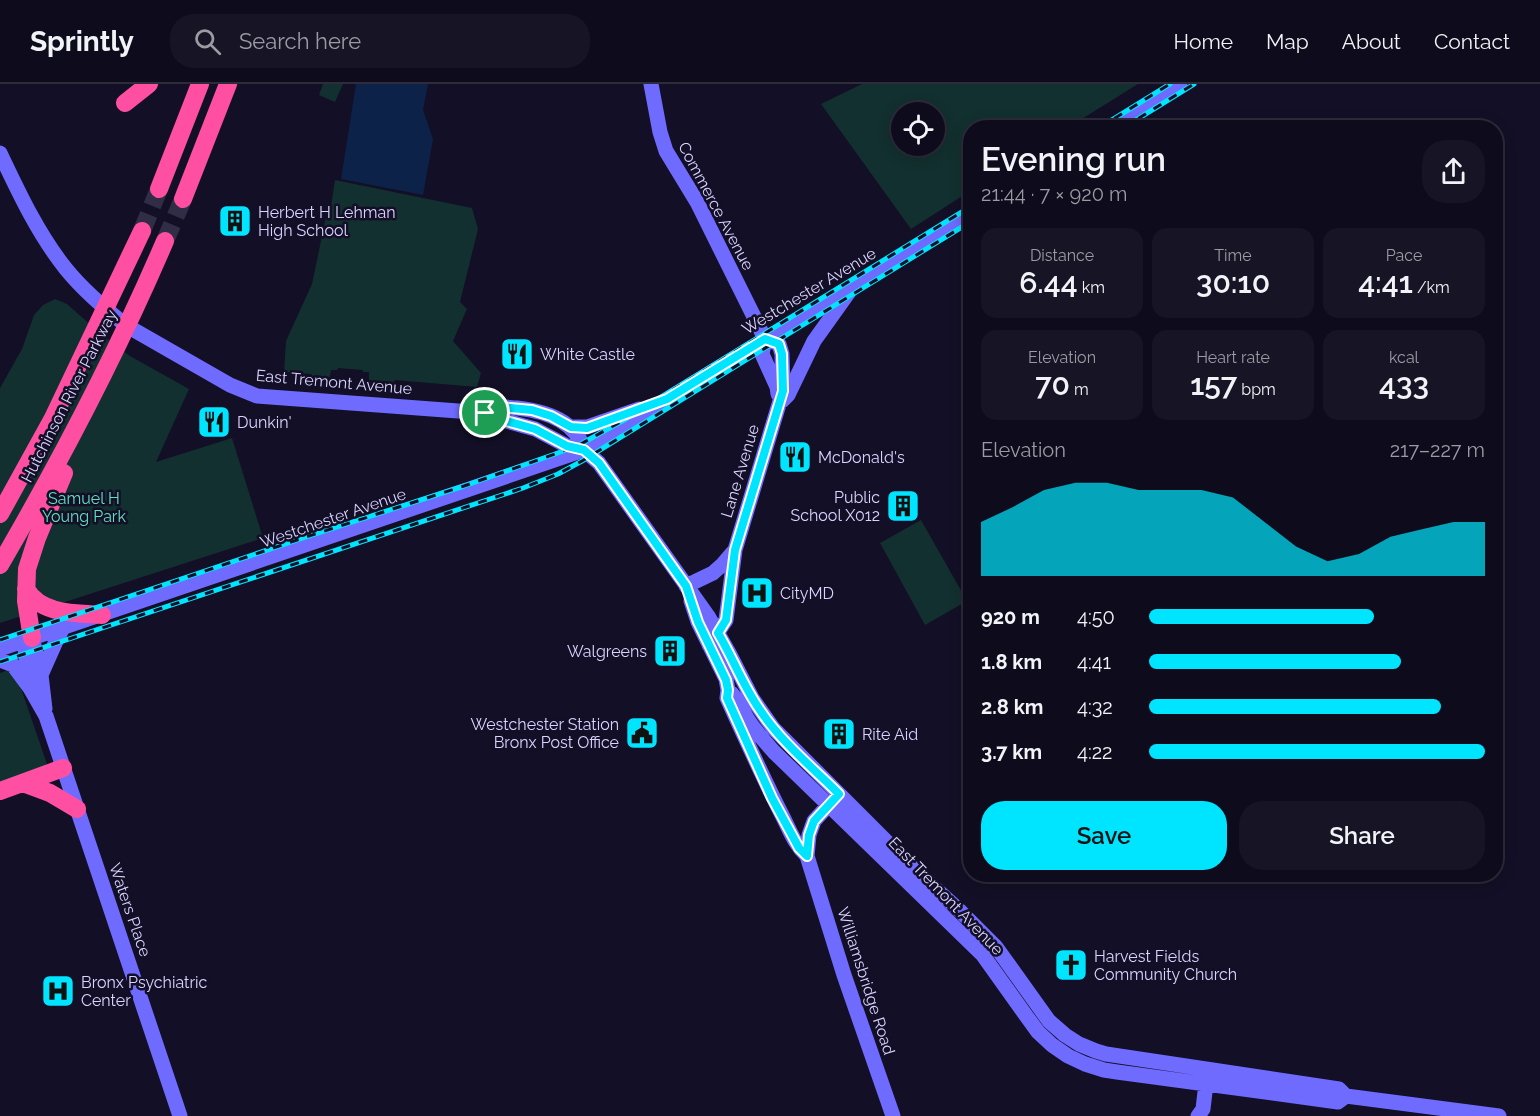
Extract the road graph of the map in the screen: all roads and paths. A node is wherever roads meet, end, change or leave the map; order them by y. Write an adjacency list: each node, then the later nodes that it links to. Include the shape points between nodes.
1 (149, 84): 6 (highway)
2 (200, 84): 9 (highway)
3 (228, 84): 10 (highway)
4 (651, 84): 15 (main road, Commerce Avenue, via 666,151 697,202)
5 (1180, 84): 7 (main road)
6 (125, 103)
7 (1123, 120)
8 (0, 153): 20 (main road, East Tremont Avenue, via 47,242 85,290 127,326 230,385 257,396)
9 (159, 189)
10 (183, 199)
11 (963, 218): 14 (main road, Westchester Avenue)
12 (142, 231): 24 (highway, Hutchinson River Parkway, via 58,407)
13 (165, 240): 21 (highway, Hutchinson River Parkway)
14 (855, 285): 15 (main road, Westchester Avenue); 19 (main road, via 814,341 788,395)
15 (765, 339): 16 (main road, Westchester Avenue); 17 (main road, via 762,354); 19 (main road, Lane Avenue, via 779,344 782,354)
16 (733, 359): 17 (main road); 18 (main road, Westchester Avenue)
17 (767, 363): 19 (main road)
18 (667, 399): 22 (main road, Westchester Avenue, via 587,428); 23 (main road, Westchester Avenue)
19 (780, 403): 25 (main road, Lane Avenue)
20 (485, 413): 22 (main road, East Tremont Avenue, via 499,407 532,410); 23 (main road, East Tremont Avenue)
21 (82, 416): 26 (highway, Hutchinson River Parkway); 28 (highway, via 29,562)
22 (571, 427): 23 (main road)
23 (584, 450): 27 (main road, via 599,463); 29 (main road, Westchester Avenue)
24 (0, 514)
25 (735, 550): 27 (main road, Lane Avenue, via 713,573); 32 (main road, Lane Avenue, via 726,620)
26 (0, 565)
27 (686, 586): 32 (main road, via 708,616)
28 (26, 589): 29 (highway, via 47,607); 31 (highway)
29 (102, 615): 30 (main road, Westchester Avenue)
30 (63, 628): 31 (main road, Westchester Avenue); 35 (main road)
31 (28, 639): 33 (main road, Westchester Avenue); 35 (main road, Waters Place); 36 (main road, Waters Place)
32 (713, 639): 37 (main road, East Tremont Avenue); 42 (main road, East Tremont Avenue, via 773,728)
33 (0, 649)
34 (0, 660): 36 (main road, via 13,665)
35 (41, 675): 38 (main road, Waters Place)
36 (30, 688): 38 (main road, Waters Place)
37 (728, 690): 42 (main road, East Tremont Avenue, via 760,737); 44 (main road, Williamsbridge Road, via 727,698 772,798)
38 (46, 716): 39 (main road, Waters Place)
39 (63, 768): 40 (highway); 43 (main road, Waters Place)
40 (23, 783): 41 (highway); 43 (highway)
41 (0, 791)
42 (834, 799): 44 (main road, Williamsbridge Road, via 814,821); 45 (main road, East Tremont Avenue, via 996,946 1037,1006 1065,1035 1106,1054)
43 (76, 809): 46 (main road, Waters Place)
44 (807, 856): 47 (main road, Williamsbridge Road)
45 (1207, 1076): 48 (main road, via 1203,1109); 49 (main road, East Tremont Avenue, via 1339,1089 1346,1096)
46 (180, 1116)
47 (893, 1116)
48 (1198, 1116)
49 (1499, 1116)

